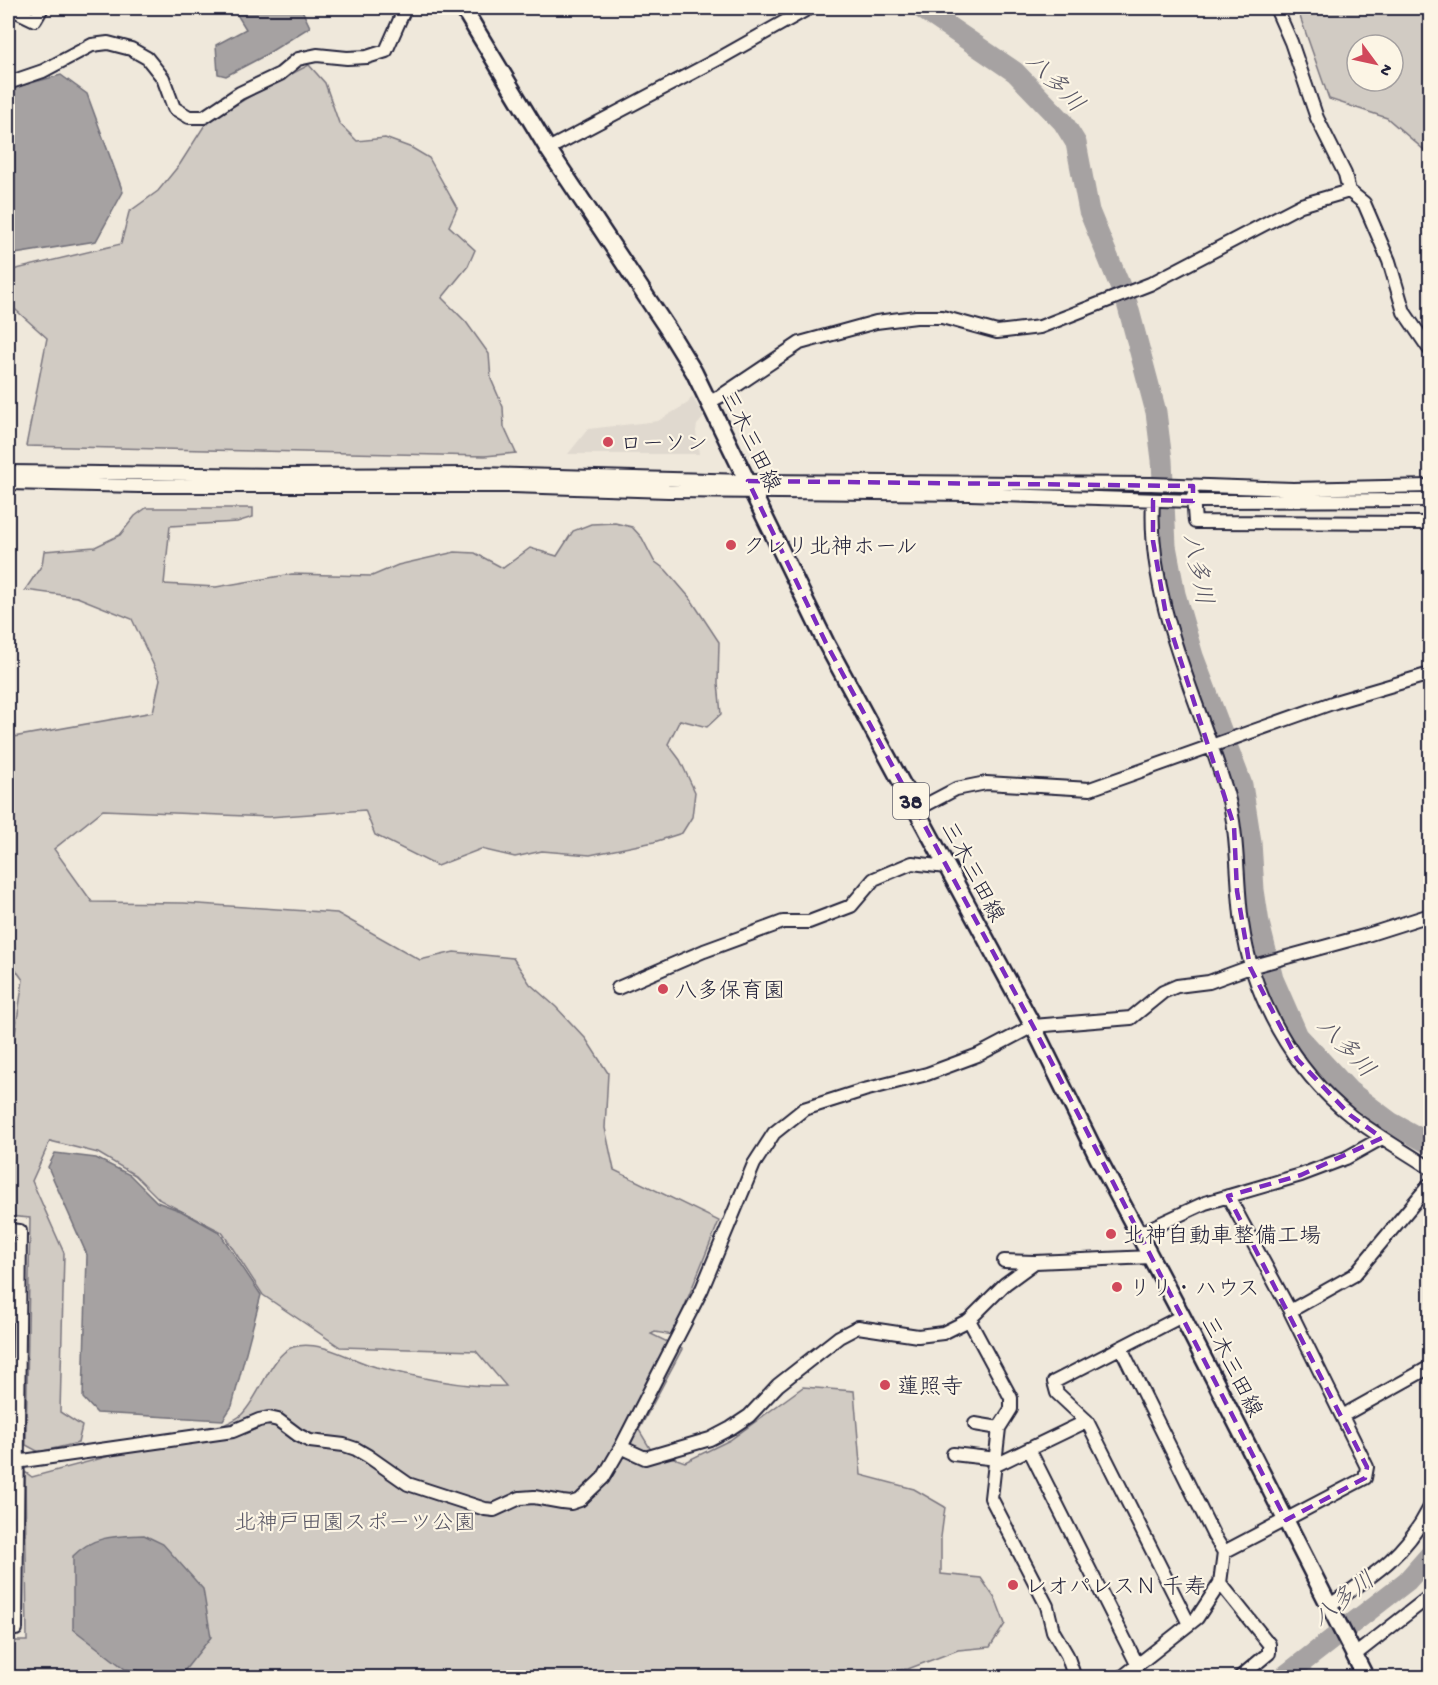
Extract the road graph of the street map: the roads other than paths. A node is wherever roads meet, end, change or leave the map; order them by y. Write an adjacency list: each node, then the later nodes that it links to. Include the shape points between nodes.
1 (10, 8): 2 (street, via 35,20)
2 (42, 8)
3 (405, 8): 7 (street, via 386,51 367,57 317,55 298,59 280,74 240,93 204,117 189,117 174,108 163,78 147,58 108,43 92,45 44,71)
4 (463, 8): 8 (main road, 三木三田線 / 38)
5 (809, 8): 8 (street)
6 (1276, 8): 9 (street)
7 (8, 83)
8 (548, 149): 11 (main road, 三木三田線 / 38, via 667,328)
9 (1349, 191): 10 (street, via 1364,203 1389,261 1404,312); 11 (street, via 1301,205 1150,285 1040,327 997,332 942,317 876,322 800,343)
10 (1431, 350)
11 (709, 402): 14 (main road, 三木三田線 / 38)
12 (8, 472): 14 (street, via 477,474)
13 (8, 483): 14 (street)
14 (750, 486): 15 (street); 17 (street); 23 (main road, 三木三田線 / 38, via 826,643)
15 (1194, 486): 16 (street); 19 (street)
16 (1431, 486)
17 (1153, 500): 19 (street); 22 (street, via 1153,541 1166,615)
18 (1431, 500): 19 (street)
19 (1193, 501): 20 (street, via 1194,522)
20 (1431, 523)
21 (1431, 674): 22 (street, via 1335,702)
22 (1210, 747): 23 (street, via 1090,789 987,783 956,789); 26 (street, via 1234,826 1237,891)
23 (916, 810): 24 (main road, 三木三田線 / 38)
24 (946, 867): 27 (street, via 912,863 874,879 851,906 809,922 783,922); 28 (main road, 三木三田線 / 38)
25 (1431, 915): 26 (street)
26 (1250, 967): 28 (street, via 1209,982 1163,992 1131,1018); 29 (street, via 1275,1024 1297,1059 1342,1108)
27 (618, 988)
28 (1033, 1026): 34 (main road, 三木三田線 / 38); 48 (street, via 978,1055 927,1074 804,1109 774,1133 754,1164 702,1289)
29 (1382, 1138): 30 (street); 32 (street, via 1346,1158 1301,1175)
30 (1431, 1168)
31 (1431, 1184): 38 (street, via 1353,1275)
32 (1228, 1196): 34 (street); 38 (street)
33 (8, 1230): 42 (street, via 20,1231)
34 (1138, 1234): 35 (main road, 三木三田線 / 38)
35 (1151, 1257): 37 (street); 39 (main road, 三木三田線 / 38)
36 (1004, 1261): 37 (street)
37 (1035, 1262): 40 (street, via 1005,1284)
38 (1290, 1311): 44 (street)
39 (1182, 1316): 41 (street); 54 (main road, 三木三田線 / 38)
40 (969, 1320): 47 (street, via 1011,1398 1011,1408); 48 (street, via 944,1333 918,1336 858,1327 839,1337 778,1385 749,1416 710,1439 645,1458)
41 (1121, 1348): 45 (street, via 1054,1382 1057,1393); 55 (street)
42 (13, 1350): 51 (street)
43 (1431, 1367): 44 (street)
44 (1342, 1416): 54 (street, via 1367,1467 1365,1478)
45 (1087, 1421): 49 (street); 60 (street)
46 (975, 1424): 47 (street)
47 (999, 1428): 52 (street)
48 (621, 1447): 51 (street, via 603,1478 580,1500 571,1503 520,1498 494,1510 408,1484 356,1449 310,1441 269,1418 233,1431)
49 (1029, 1449): 52 (street); 63 (street)
50 (953, 1454): 52 (street)
51 (16, 1462): 57 (street)
52 (996, 1462): 64 (street, via 991,1498 1047,1606 1053,1631)
53 (1431, 1506): 59 (street, via 1407,1545)
54 (1286, 1520): 55 (street); 59 (main road, 三木三田線 / 38)
55 (1224, 1552): 56 (street)
56 (1220, 1583): 60 (street); 66 (street, via 1269,1644 1269,1653)
57 (11, 1590): 61 (street)
58 (1431, 1596): 62 (street)
59 (1331, 1607): 62 (main road, 三木三田線 / 38)
60 (1189, 1624): 63 (street)
61 (16, 1629)
62 (1354, 1651): 67 (main road, 三木三田線 / 38)
63 (1137, 1664): 65 (street)
64 (1075, 1677)
65 (1121, 1677)
66 (1239, 1677)
67 (1366, 1677)

